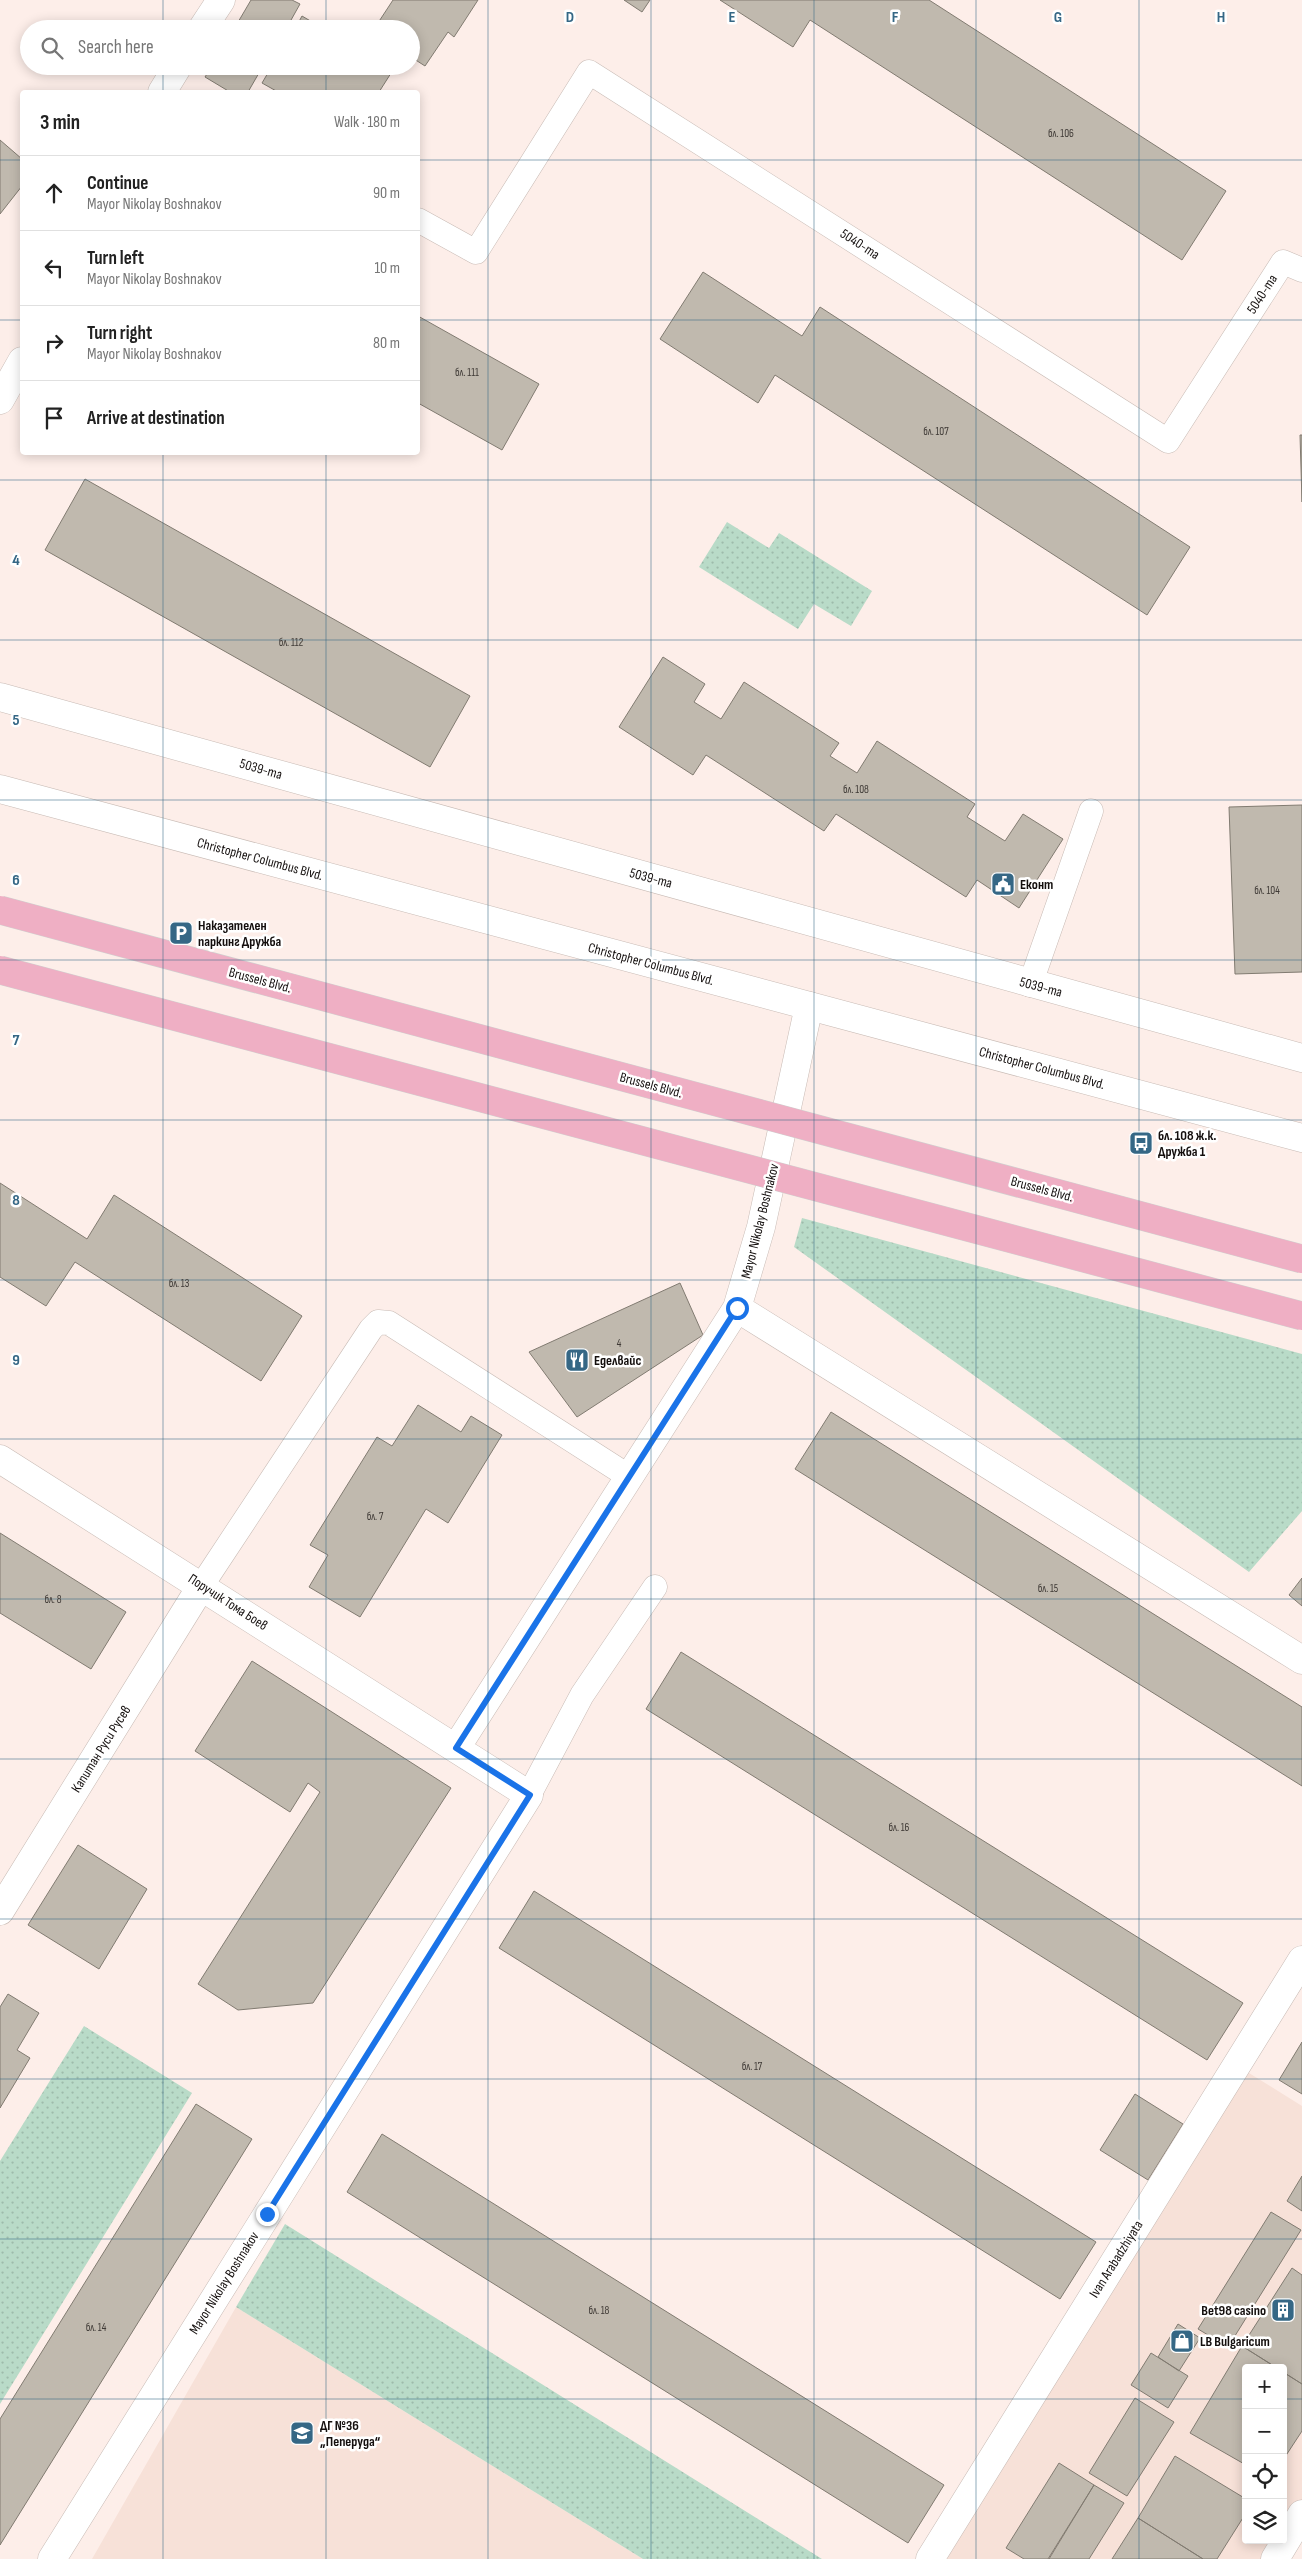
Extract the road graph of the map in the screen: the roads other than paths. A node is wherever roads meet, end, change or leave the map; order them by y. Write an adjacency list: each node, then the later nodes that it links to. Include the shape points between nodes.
1 (221, 0): 2 (street)
2 (208, 20)
3 (420, 221): 4 (lane, 5040-та, via 476,252 589,72 1168,441 1283,262)
4 (1302, 270)
5 (20, 365): 6 (street)
6 (0, 400)
7 (0, 697): 12 (street, 5039-та)
8 (0, 789): 13 (street, Christopher Columbus Blvd.)
9 (1091, 811): 12 (lane)
10 (0, 910): 16 (main road, Brussels Blvd., bridge)
11 (0, 970): 18 (main road, bridge)
12 (1030, 984): 14 (street, 5039-та)
13 (809, 1006): 15 (street, Christopher Columbus Blvd.); 17 (street, Мayor Nikolay Boshnakov, via 761,1227)
14 (1302, 1058)
15 (1302, 1138)
16 (1302, 1259)
17 (737, 1308): 20 (street, Мayor Nikolay Boshnakov); 23 (street)
18 (1302, 1316)
19 (0, 1459): 21 (street, Поручик Тома Боев)
20 (628, 1476): 21 (lane, via 389,1323 378,1322); 24 (street, Мayor Nikolay Boshnakov)
21 (202, 1585): 24 (street, Поручик Тома Боев); 26 (street, Капитан Руси Русев)
22 (654, 1587): 25 (lane, via 582,1695)
23 (1302, 1660)
24 (456, 1748): 25 (street)
25 (530, 1795): 29 (street, Мayor Nikolay Boshnakov)
26 (0, 1912)
27 (1302, 1960): 30 (street, Ivan Arabadzhiyata)
28 (1302, 2514): 31 (street)
29 (52, 2559)
30 (930, 2559)
31 (1274, 2559)

